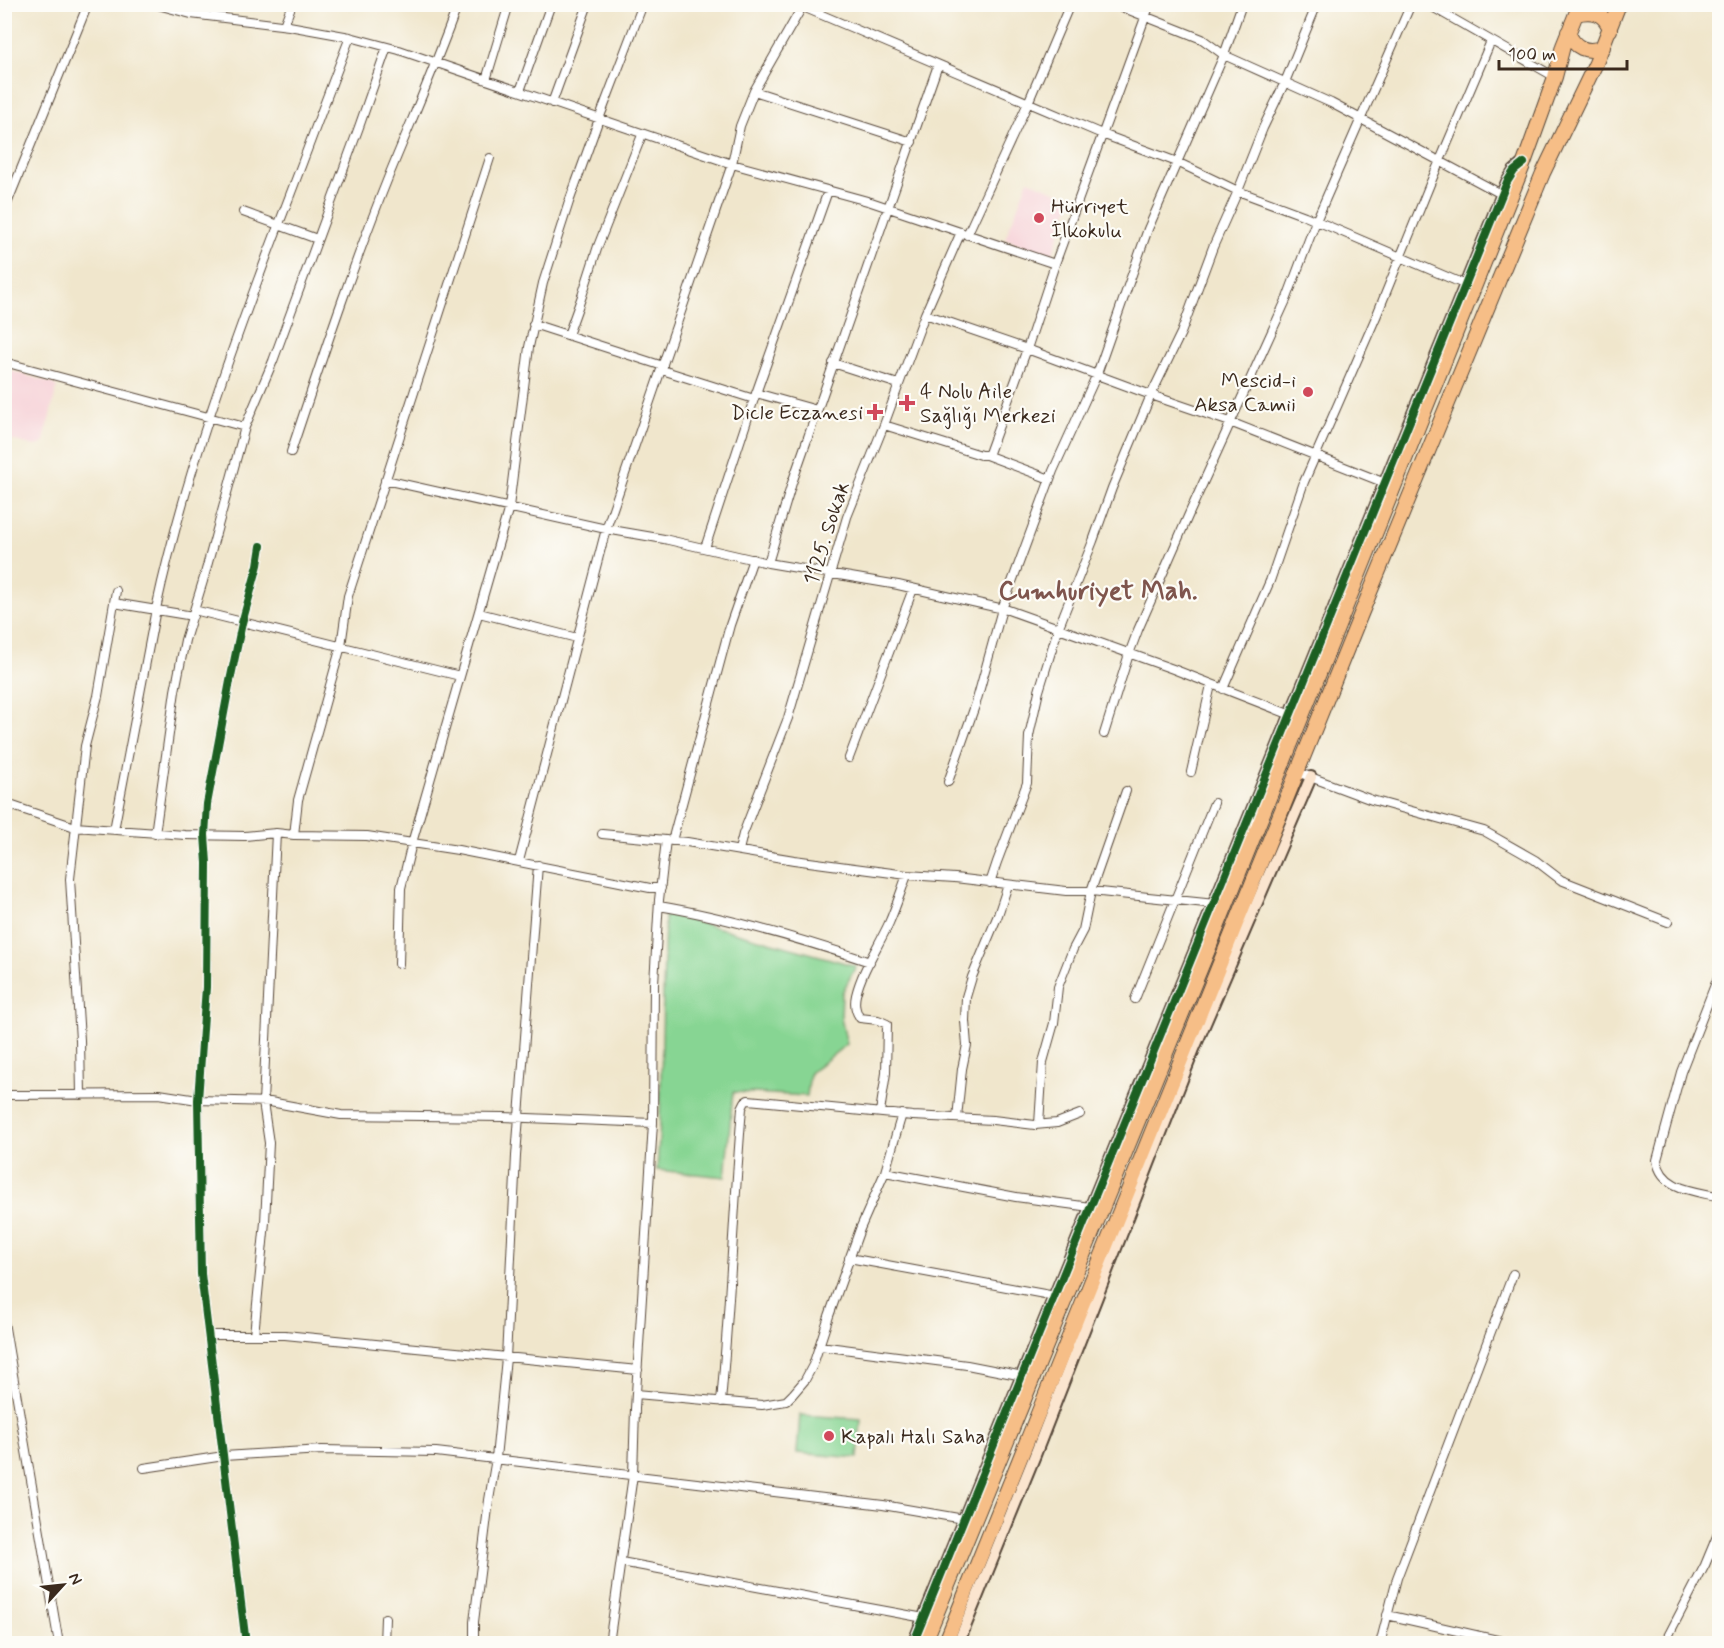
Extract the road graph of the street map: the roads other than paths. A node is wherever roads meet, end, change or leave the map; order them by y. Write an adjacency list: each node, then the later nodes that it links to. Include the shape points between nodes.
1 (88, 4): 51 (street)
2 (154, 4): 18 (street)
3 (292, 4): 21 (street)
4 (458, 4): 29 (street)
5 (509, 4): 32 (street)
6 (551, 4): 34 (street)
7 (588, 4): 36 (street)
8 (643, 4): 38 (street)
9 (1070, 4): 37 (street, 1125. Sokak)
10 (1114, 4): 20 (street)
11 (1150, 4): 20 (street)
12 (1242, 4): 28 (street)
13 (1317, 4): 33 (street)
14 (1411, 4): 39 (street)
15 (1427, 4): 25 (street)
16 (1619, 4): 22 (highway)
17 (804, 6): 30 (street); 35 (street)
18 (182, 8): 21 (street, via 190,15)
19 (1578, 9): 22 (highway, via 1596,13); 23 (highway)
20 (1146, 17): 28 (street, via 1202,39); 40 (street)
21 (284, 25): 24 (street)
22 (1610, 30): 27 (highway)
23 (1568, 32): 27 (highway, via 1582,48); 31 (highway)
24 (350, 38): 26 (street); 54 (street)
25 (1491, 41): 31 (street); 44 (street)
26 (387, 47): 29 (street); 56 (street)
27 (1603, 47): 97 (highway, via 1543,173)
28 (1224, 54): 33 (street); 45 (street)
29 (437, 62): 32 (street); 76 (street, via 333,324)
30 (938, 65): 37 (street); 42 (street)
31 (1555, 77): 49 (highway, via 1524,163)
32 (486, 80): 34 (street)
33 (1285, 82): 39 (street); 48 (street)
34 (520, 91): 36 (street)
35 (754, 91): 42 (street); 46 (street, via 740,126)
36 (552, 103): 38 (street)
37 (1028, 103): 40 (street); 55 (street, 1125. Sokak)
38 (599, 119): 41 (street); 61 (street, via 543,283)
39 (1361, 119): 44 (street); 53 (street)
40 (1102, 134): 45 (street); 58 (street)
41 (642, 135): 46 (street); 62 (street, via 597,246)
42 (912, 142): 50 (street)
43 (490, 158): 80 (street)
44 (1441, 160): 49 (street); 57 (street)
45 (1177, 162): 48 (street); 67 (street, via 1148,229)
46 (732, 164): 47 (street); 66 (street)
47 (828, 191): 50 (street); 70 (street)
48 (1238, 191): 53 (street); 69 (street, via 1181,333)
49 (1506, 196): 59 (street); 94 (highway)
50 (889, 209): 55 (street); 65 (street)
51 (4, 211)
52 (243, 212): 54 (street)
53 (1316, 221): 57 (street); 73 (street, via 1287,298)
54 (279, 226): 56 (street); 72 (street)
55 (964, 234): 58 (street); 60 (street, 1125. Sokak)
56 (317, 239): 75 (street)
57 (1400, 258): 59 (street); 78 (street)
58 (1055, 264): 63 (street)
59 (1466, 285): 81 (street)
60 (925, 314): 63 (street); 68 (street, 1125. Sokak)
61 (533, 324): 62 (street); 82 (street)
62 (568, 335): 66 (street)
63 (1027, 349): 67 (street); 77 (street)
64 (4, 362): 72 (street)
65 (834, 363): 68 (street); 71 (street)
66 (662, 368): 70 (street); 83 (street)
67 (1096, 374): 69 (street); 79 (street)
68 (898, 384): 74 (street, 1125. Sokak)
69 (1151, 395): 73 (street); 99 (street)
70 (755, 396): 71 (street); 85 (street)
71 (817, 410): 87 (street)
72 (209, 416): 75 (street); 92 (street)
73 (1230, 422): 78 (street); 102 (street)
74 (884, 425): 77 (street); 88 (street, 1125. Sokak, via 847,517)
75 (245, 427): 95 (street)
76 (291, 452)
77 (986, 455): 79 (street)
78 (1315, 456): 81 (street); 105 (street, via 1270,581)
79 (1050, 479): 93 (street)
80 (385, 480): 82 (street); 101 (street, via 348,596)
81 (1385, 483): 106 (street)
82 (509, 507): 83 (street); 96 (street)
83 (606, 529): 85 (street); 100 (street)
84 (261, 546): 98 (street)
85 (705, 548): 86 (street)
86 (753, 559): 87 (street); 123 (street, via 730,625)
87 (768, 563): 88 (street)
88 (830, 575): 89 (street); 125 (street, 1125. Sokak, via 788,718)
89 (913, 589): 93 (street); 108 (street)
90 (116, 591): 91 (street)
91 (114, 603): 92 (street); 116 (street, via 85,746)
92 (156, 609): 95 (street); 117 (street)
93 (1002, 609): 99 (street); 112 (street, via 976,703)
94 (1345, 609): 97 (highway); 183 (highway)
95 (193, 613): 98 (street); 118 (street, via 175,691)
96 (478, 613): 100 (street); 103 (street)
97 (1361, 615): 110 (highway)
98 (242, 623): 101 (street); 121 (street, via 207,804)
99 (1058, 629): 102 (street); 129 (street, via 1029,736 1027,783)
100 (577, 638): 126 (street)
101 (341, 646): 103 (street); 122 (street, via 298,800)
102 (1129, 654): 104 (street); 107 (street)
103 (460, 676): 124 (street)
104 (1211, 685): 105 (street); 109 (street)
105 (1223, 689): 106 (street)
106 (1291, 715): 134 (street)
107 (1104, 734)
108 (849, 758)
109 (1191, 772)
110 (1297, 772): 111 (street); 184 (highway)
111 (1311, 777): 136 (street, via 1372,800 1484,831 1561,880); 185 (street, via 1194,1049)
112 (948, 782)
113 (1126, 791): 132 (street)
114 (4, 803): 116 (street)
115 (1214, 803): 133 (street)
116 (75, 827): 117 (street); 142 (street, via 70,879)
117 (114, 830): 118 (street)
118 (156, 834): 121 (street)
119 (276, 834): 121 (street); 122 (street); 144 (street)
120 (602, 834): 123 (street)
121 (205, 835): 143 (street, via 206,987)
122 (294, 836): 124 (street, via 367,836)
123 (669, 840): 125 (street); 131 (street)
124 (412, 843): 126 (street); 138 (street, via 401,888)
125 (739, 850): 128 (street)
126 (519, 861): 127 (street)
127 (538, 865): 131 (street); 149 (street)
128 (907, 874): 129 (street); 137 (street)
129 (990, 883): 130 (street)
130 (1008, 885): 132 (street); 148 (street, via 966,997 967,1045)
131 (661, 888): 135 (street)
132 (1091, 891): 133 (street); 151 (street, via 1083,930 1058,987 1054,1023 1043,1062)
133 (1176, 900): 134 (street); 140 (street)
134 (1215, 904): 154 (street)
135 (659, 906): 137 (street, via 798,938); 150 (street)
136 (1668, 922)
137 (870, 962): 145 (street, via 855,1006 860,1018 887,1024)
138 (399, 964)
139 (1719, 972): 153 (street, via 1681,1072 1657,1160 1669,1182)
140 (1135, 999)
141 (4, 1095): 142 (street)
142 (81, 1095): 143 (street, via 159,1094)
143 (198, 1100): 144 (street); 159 (street, via 201,1274)
144 (263, 1102): 149 (street, via 341,1115); 160 (street, via 269,1143)
145 (880, 1112): 146 (street); 166 (street, via 748,1100 744,1104)
146 (902, 1114): 148 (street); 152 (street)
147 (1080, 1114): 151 (street, via 1057,1123)
148 (957, 1118): 151 (street)
149 (519, 1119): 150 (street); 162 (street)
150 (653, 1123): 163 (street)
151 (1039, 1124)
152 (885, 1172): 154 (street); 155 (street)
153 (1719, 1197)
154 (1090, 1207): 157 (street)
155 (849, 1258): 157 (street); 161 (street)
156 (1514, 1274): 174 (street, via 1397,1578)
157 (1055, 1296): 164 (street)
158 (4, 1322): 177 (street)
159 (208, 1335): 160 (street); 167 (street)
160 (254, 1335): 162 (street)
161 (819, 1346): 164 (street); 166 (street, via 806,1380 786,1401 762,1405)
162 (507, 1358): 163 (street); 168 (street)
163 (638, 1370): 165 (street)
164 (1023, 1376): 171 (street)
165 (636, 1394): 166 (street); 170 (street)
166 (721, 1402)
167 (224, 1456): 168 (street, via 322,1450 436,1452); 169 (street); 178 (street)
168 (496, 1458): 170 (street); 180 (street)
169 (144, 1468)
170 (633, 1475): 171 (street, via 883,1505); 173 (street)
171 (964, 1519): 176 (street)
172 (1719, 1529): 188 (street, via 1705,1566)
173 (621, 1562): 176 (street); 181 (street)
174 (1387, 1615): 186 (street); 187 (street)
175 (385, 1618): 179 (street)
176 (924, 1618): 182 (street)
177 (59, 1644)
178 (246, 1644)
179 (384, 1644)
180 (474, 1644)
181 (609, 1644)
182 (913, 1644)
183 (924, 1644)
184 (945, 1644)
185 (958, 1644)
186 (1380, 1644)
187 (1515, 1644)
188 (1664, 1644)

